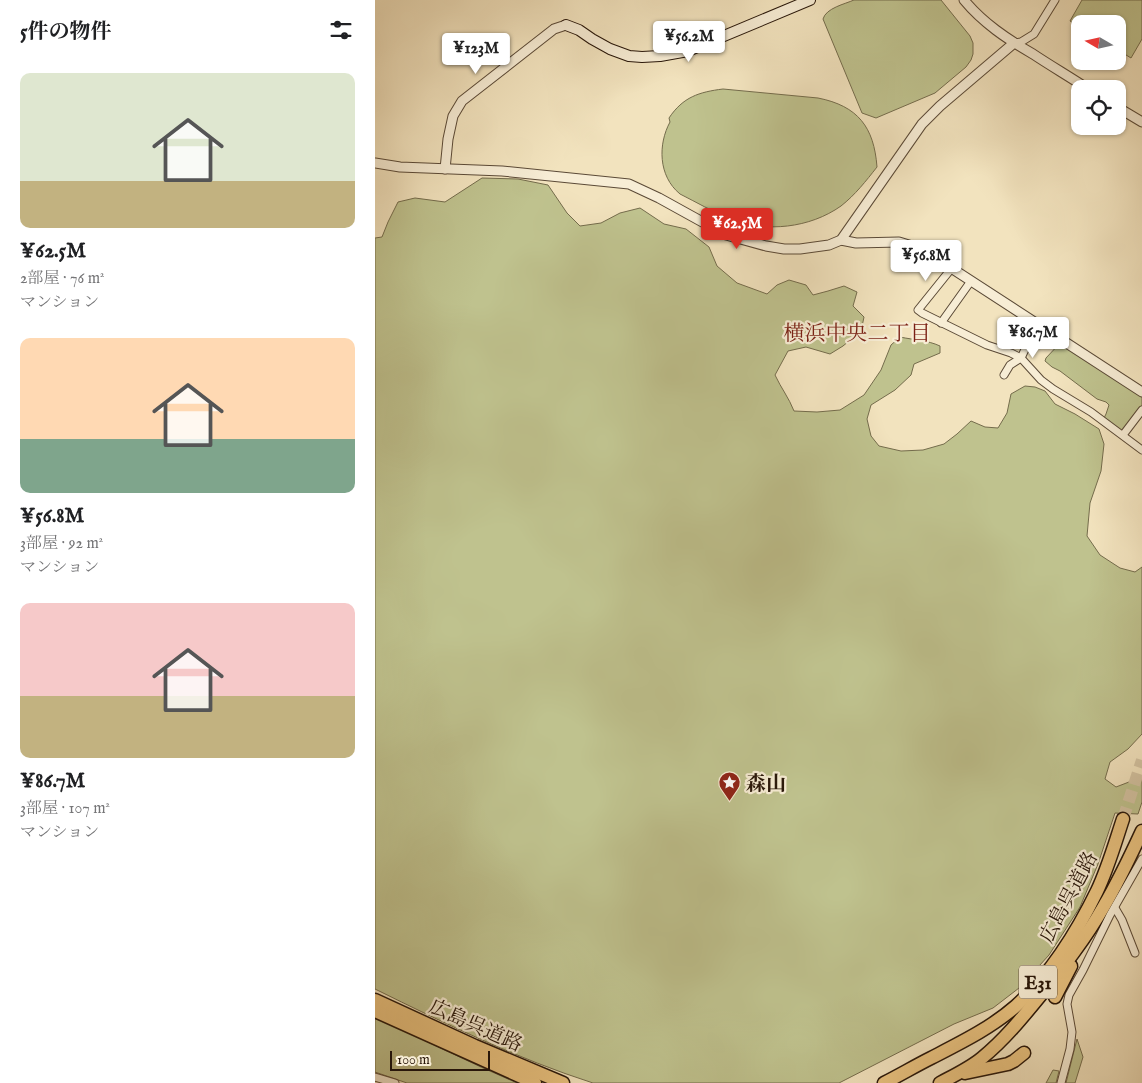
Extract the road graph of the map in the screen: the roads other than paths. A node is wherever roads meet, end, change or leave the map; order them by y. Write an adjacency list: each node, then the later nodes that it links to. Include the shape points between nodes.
1 (810, 0): 4 (main road, via 688,51 660,56 629,56)
2 (963, 0): 5 (street, via 987,24)
3 (1055, 0): 5 (street, via 1034,34)
4 (566, 25): 10 (street, via 554,29 462,101 453,116)
5 (1014, 43): 6 (street); 11 (street, via 922,124)
6 (1074, 80)
7 (1126, 112): 8 (street)
8 (1142, 122)
9 (375, 163): 10 (street, via 400,168)
10 (445, 169): 11 (street, via 503,171 629,184 726,235 766,246 800,249)
11 (841, 240): 12 (street, via 856,244 899,242 922,249)
12 (951, 269): 13 (street); 14 (street, via 919,310)
13 (971, 281): 14 (street); 15 (street)
14 (941, 323): 16 (street)
15 (1041, 327): 16 (street); 18 (street)
16 (1021, 358): 17 (street, via 1010,365); 20 (street, via 1041,380)
17 (1004, 375)
18 (1142, 392)
19 (1142, 410): 20 (street)
20 (1123, 435): 21 (street)
21 (1142, 450)
22 (1123, 819): 37 (highway, 広島呉道路 / E31, via 1104,874 1081,920 1029,993 986,1027)
23 (1142, 831): 26 (highway, 広島呉道路 / E31)
24 (1142, 859): 25 (street)
25 (1139, 870): 26 (street)
26 (1109, 907): 27 (street, via 1121,920); 28 (highway); 32 (highway, 広島呉道路 / E31, via 1021,1018 982,1058); 39 (street, via 1069,995 1067,1004 1073,1032)
27 (1135, 953)
28 (1055, 997)
29 (375, 1000): 36 (highway, 広島呉道路)
30 (375, 1011): 35 (highway, 広島呉道路)
31 (1024, 1053): 32 (highway, via 1008,1064)
32 (957, 1074): 38 (highway, 広島呉道路 / E31)
33 (375, 1077): 34 (street)
34 (395, 1083)
35 (535, 1083)
36 (563, 1083)
37 (884, 1083)
38 (940, 1083)
39 (1061, 1083)

